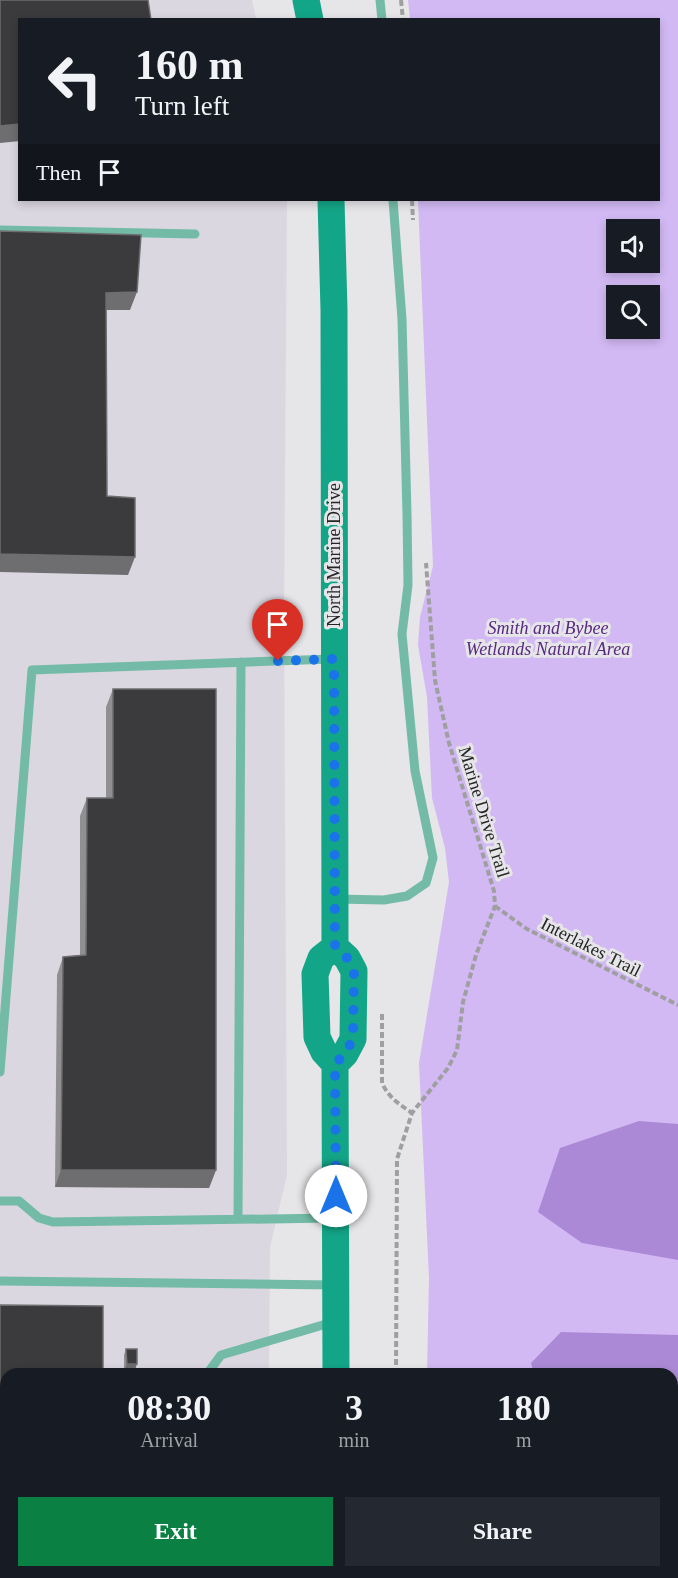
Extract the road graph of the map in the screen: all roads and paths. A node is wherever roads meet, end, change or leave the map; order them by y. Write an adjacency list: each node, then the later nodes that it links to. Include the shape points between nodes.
1 (306, 0): 4 (main road)
2 (380, 0): 5 (lane)
3 (401, 0): 6 (path)
4 (310, 18)
5 (382, 18)
6 (403, 18)
7 (331, 201): 11 (main road, North Marine Drive)
8 (393, 201): 14 (lane, via 402,319 407,514 408,585 402,634 415,771 433,858 426,883 407,896 384,900)
9 (0, 230): 10 (lane)
10 (195, 234)
11 (334, 659): 12 (lane); 14 (main road, North Marine Drive)
12 (241, 662): 20 (lane, via 32,670); 24 (lane)
13 (435, 680): 15 (path, Marine Drive Trail)
14 (334, 899): 16 (main road, North Marine Drive)
15 (495, 906): 17 (path, Interlakes Trail, via 526,929); 21 (path, Marine Drive Trail, via 463,1002 457,1050 448,1068)
16 (335, 947): 19 (main road, via 354,971 353,1039); 19 (main road, via 321,958 315,974 317,1037)
17 (678, 1005)
18 (382, 1014): 21 (path, via 382,1083 386,1092)
19 (335, 1064): 23 (main road)
20 (0, 1072)
21 (412, 1113): 30 (path, Marine Drive Trail, via 397,1159)
22 (0, 1201): 24 (lane, via 19,1201 48,1222)
23 (336, 1218): 24 (lane); 26 (main road)
24 (238, 1219)
25 (0, 1281): 26 (lane)
26 (336, 1285): 27 (main road)
27 (335, 1322): 28 (lane, via 221,1355); 29 (main road)
28 (211, 1368)
29 (336, 1368)
30 (396, 1368)

